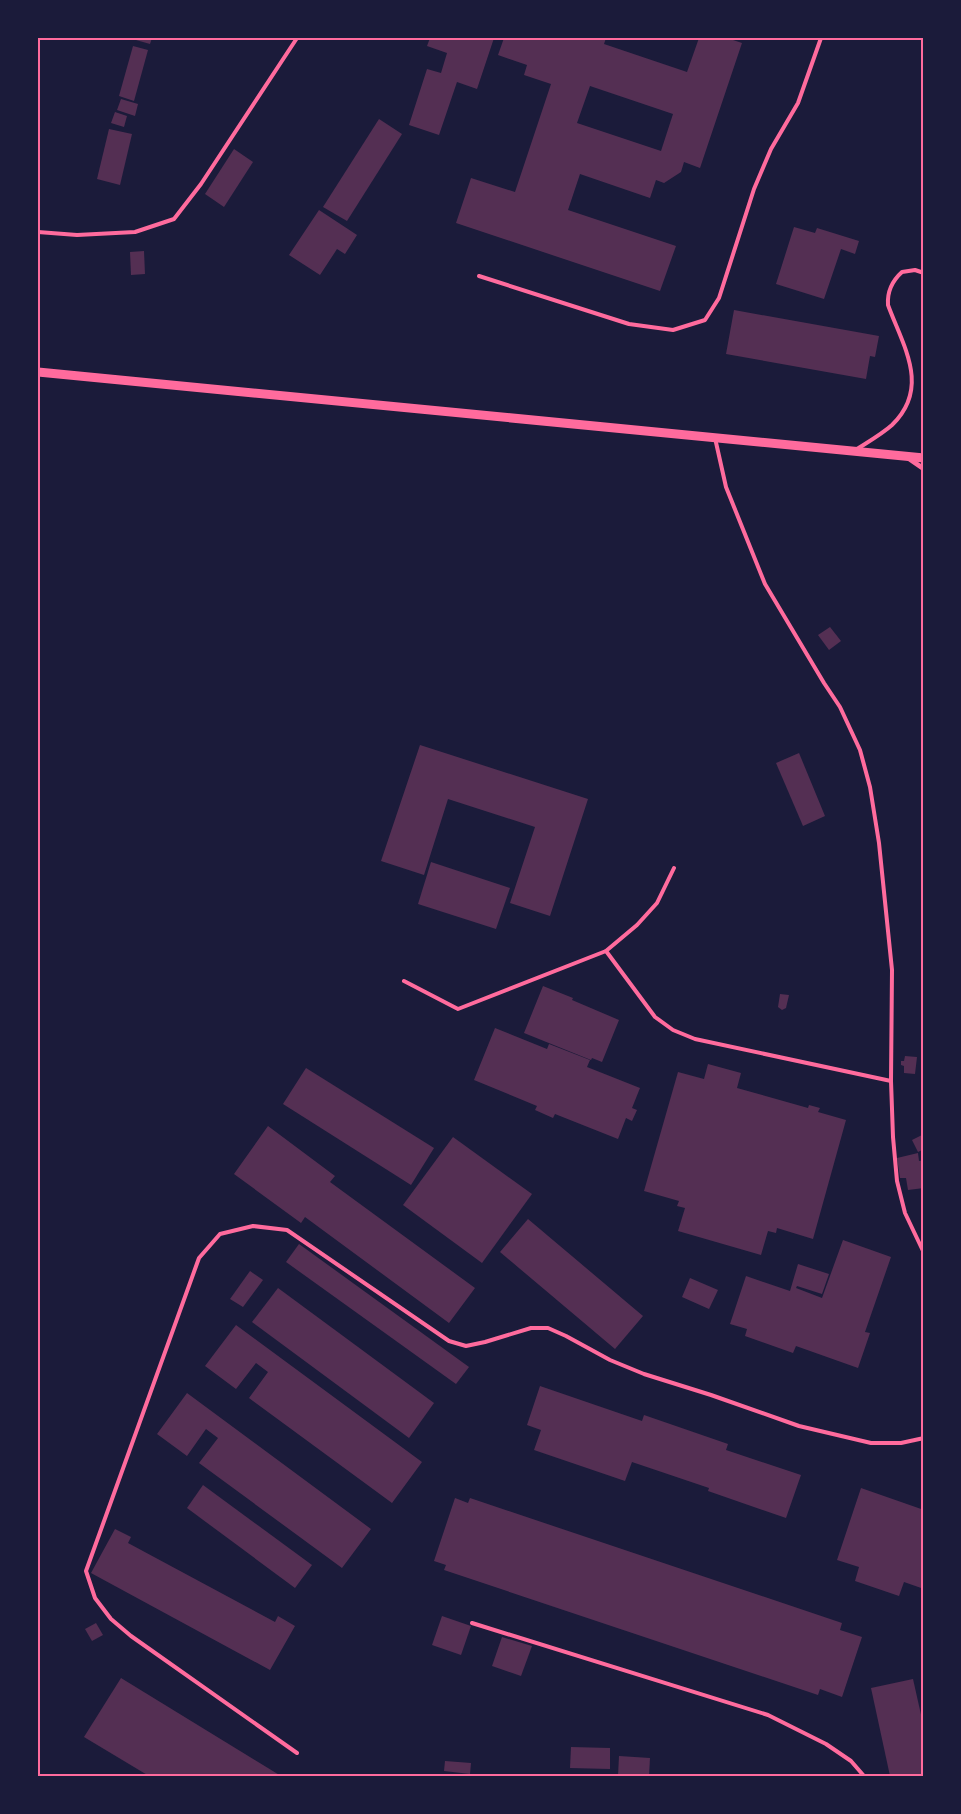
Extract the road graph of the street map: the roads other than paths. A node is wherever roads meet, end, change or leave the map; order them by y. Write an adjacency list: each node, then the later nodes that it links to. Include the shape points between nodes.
1 (297, 38): 3 (lane, via 201,184 174,219 135,232 77,235)
2 (821, 38): 5 (lane, via 798,103 771,149 754,189 719,298 705,320 673,330 629,324)
3 (38, 232)
4 (924, 273): 8 (lane, via 915,270 902,272 890,287 888,298 908,353 913,383 907,406 892,425)
5 (479, 276)
6 (38, 372): 7 (street)
7 (715, 438): 8 (street); 15 (lane, via 726,487 765,584 840,707 860,750 879,843 892,970)
8 (855, 451): 9 (street)
9 (905, 456): 10 (street); 11 (street)
10 (924, 458)
11 (924, 469)
12 (674, 868): 13 (lane, via 657,903)
13 (606, 951): 14 (lane, via 458,1009); 15 (lane, via 655,1017 673,1030 694,1039)
14 (404, 982)
15 (891, 1080): 16 (lane, via 897,1180 905,1214)
16 (924, 1253)
17 (924, 1438): 19 (lane, via 901,1443 871,1443 799,1426 644,1374 548,1328 531,1328 466,1346 449,1341 287,1230 252,1226 220,1234 199,1258 86,1571 95,1598 111,1619)
18 (472, 1623): 20 (lane, via 768,1715 826,1744)
19 (297, 1753)
20 (864, 1776)

